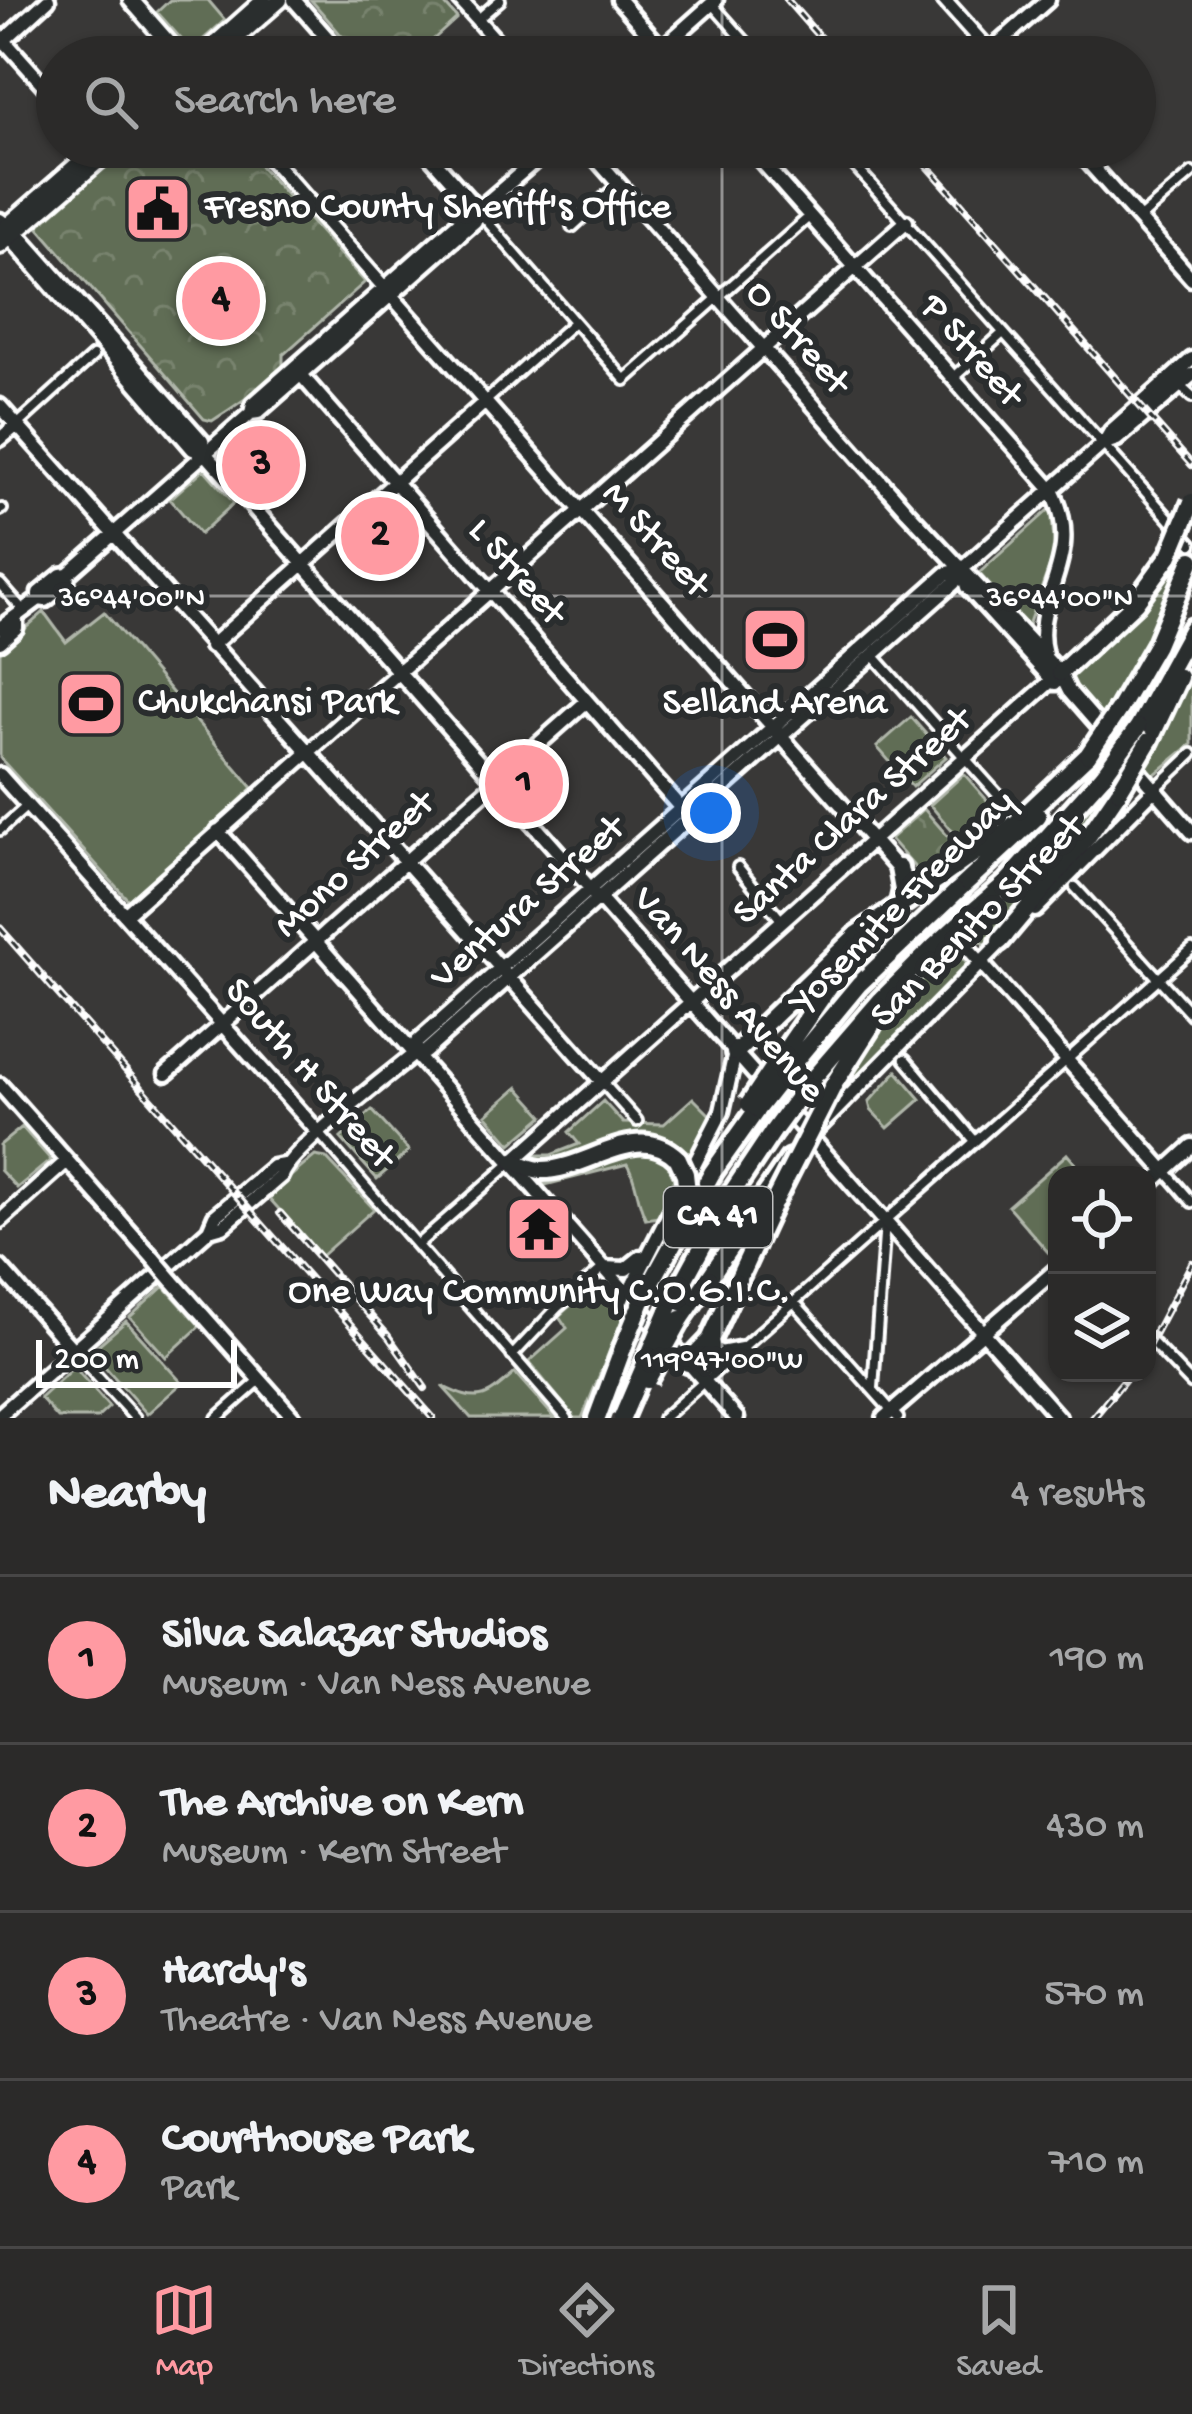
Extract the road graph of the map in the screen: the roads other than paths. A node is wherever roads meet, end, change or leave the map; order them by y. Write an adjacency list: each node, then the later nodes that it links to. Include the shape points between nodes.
1 (48, 0): 23 (street)
2 (131, 0): 13 (main road)
3 (264, 0): 14 (main road)
4 (280, 0): 15 (main road)
5 (295, 0): 16 (street)
6 (460, 0): 12 (street)
7 (500, 0): 12 (street)
8 (619, 0): 18 (street)
9 (944, 0): 21 (street)
10 (1048, 0): 22 (street)
11 (714, 2): 19 (street); 20 (street)
12 (478, 19): 17 (street)
13 (163, 36)
14 (224, 36)
15 (239, 36)
16 (326, 36)
17 (492, 36)
18 (647, 36)
19 (679, 36)
20 (741, 36)
21 (976, 36)
22 (1011, 36)
23 (1, 40): 24 (street)
24 (36, 78)
25 (82, 168): 40 (main road)
26 (279, 168): 43 (street, M Street)
27 (440, 168): 35 (street)
28 (527, 168): 35 (street)
29 (605, 168): 34 (street, O Street)
30 (767, 168): 36 (street, P Street)
31 (857, 168): 38 (street)
32 (1093, 168): 37 (street)
33 (1192, 173): 37 (street)
34 (620, 184): 39 (street); 44 (street, O Street)
35 (478, 211): 43 (street); 45 (street)
36 (809, 216): 41 (street, P Street); 44 (street)
37 (1138, 219): 42 (street)
38 (906, 222): 41 (street); 46 (street)
39 (572, 227)
40 (5, 233): 54 (street, Van Ness Avenue); 58 (street, Van Ness Avenue)
41 (855, 267): 47 (street); 52 (street, P Street)
42 (1192, 279)
43 (388, 291): 50 (street); 56 (street, M Street)
44 (719, 297): 45 (street, via 625,380); 47 (street, O Street)
45 (574, 322): 56 (street)
46 (1003, 333): 52 (street); 61 (street)
47 (765, 350): 66 (street); 71 (street, O Street)
48 (93, 356): 59 (street)
49 (1192, 359): 61 (street, Ventura Street)
50 (298, 371): 62 (street); 63 (street, L Street)
51 (1192, 375): 53 (street, Ventura Street)
52 (953, 378): 64 (street, P Street)
53 (1179, 385): 55 (street); 61 (street, Ventura Street)
54 (136, 386): 58 (street); 62 (street, Van Ness Avenue)
55 (1192, 398)
56 (485, 402): 63 (street); 66 (street, M Street)
57 (0, 406): 59 (street)
58 (176, 412): 62 (street, Van Ness Avenue)
59 (16, 424): 60 (street); 67 (street)
60 (0, 439)
61 (1104, 443): 64 (street, Ventura Street); 68 (street)
62 (205, 453): 67 (street); 70 (street, Van Ness Avenue)
63 (395, 482): 70 (street); 73 (street, L Street)
64 (1052, 490): 71 (street, Ventura Street); 75 (street, via 1065,541)
65 (1192, 502): 85 (highway, bridge, via 1170,555 1135,603)
66 (582, 509): 73 (street); 89 (street, M Street)
67 (112, 535): 74 (street); 80 (street)
68 (1192, 544)
69 (1192, 560): 93 (highway, Yosemite Freeway, bridge, via 1156,645)
70 (303, 564): 80 (street); 84 (street, Van Ness Avenue)
71 (961, 569): 78 (street, O Street); 82 (street, Ventura Street); 85 (street, O Street, via 967,587); 89 (street, Ventura Street, via 947,573)
72 (0, 584): 74 (street)
73 (490, 590): 84 (street); 88 (street, L Street)
74 (20, 616): 76 (street); 79 (street)
75 (1042, 627): 78 (street); 83 (street)
76 (0, 628)
77 (1192, 628): 90 (highway, Yosemite Freeway / CA 41)
78 (1027, 637): 83 (street, O Street)
79 (0, 642)
80 (211, 646): 91 (street)
81 (1192, 648): 90 (highway)
82 (873, 656): 89 (street, Ventura Street); 94 (street)
83 (1045, 657): 85 (street, O Street)
84 (398, 671): 91 (street); 96 (street, Van Ness Avenue)
85 (1056, 677): 86 (street, O Street); 87 (street, Santa Clara Street)
86 (1069, 691): 87 (street); 97 (street, O Street)
87 (1034, 698): 94 (street, Santa Clara Street)
88 (586, 702): 96 (street, Mono Street); 100 (street, L Street)
89 (777, 732): 100 (street, Ventura Street); 104 (street, M Street)
90 (1143, 734): 113 (highway, bridge, via 1119,791); 114 (highway, Yosemite Freeway / CA 41, bridge, via 1045,843)
91 (305, 753): 102 (street); 105 (street)
92 (1192, 754): 97 (street, San Benito Street)
93 (1088, 755): 123 (highway, bridge, via 1016,823 858,934); 127 (highway, Yosemite Freeway, bridge, via 1024,830)
94 (963, 758): 98 (street); 104 (street, Santa Clara Street)
95 (0, 775): 99 (street, South H Street)
96 (496, 781): 105 (street, Mono Street); 109 (street, Van Ness Avenue)
97 (1154, 790): 103 (street, O Street); 113 (street, San Benito Street)
98 (998, 795)
99 (27, 806): 101 (street); 110 (street, South H Street)
100 (686, 814): 109 (street, Ventura Street)
101 (0, 830)
102 (218, 831): 110 (street); 112 (street)
103 (1192, 832)
104 (872, 838): 107 (street, M Street); 111 (street, Santa Clara Street)
105 (405, 862): 112 (street, Mono Street); 117 (street)
106 (738, 867): 111 (street)
107 (899, 868): 116 (street, M Street); 127 (highway, via 900,903 835,978)
108 (1076, 887): 118 (street)
109 (595, 892): 117 (street, Ventura Street); 120 (street, Van Ness Avenue)
110 (126, 914): 122 (street, South H Street)
111 (782, 921): 120 (street, Santa Clara Street)
112 (317, 940): 122 (street, Mono Street); 124 (street)
113 (1000, 941): 116 (street, San Benito Street); 119 (street)
114 (935, 946): 151 (highway, Yosemite Freeway / CA 41, bridge, via 773,1131 731,1194); 153 (highway, bridge, via 834,1084)
115 (1192, 950): 118 (street)
116 (981, 962): 119 (street, M Street); 133 (street, San Benito Street)
117 (505, 972): 124 (street, Ventura Street); 129 (street)
118 (1159, 979): 121 (street); 126 (street)
119 (997, 980): 126 (street, M Street)
120 (691, 1004): 123 (street, Van Ness Avenue); 129 (street, Santa Clara Street)
121 (1192, 1015)
122 (223, 1024): 128 (street, Mono Street); 132 (street, South H Street)
123 (735, 1053): 133 (street, Van Ness Avenue); 144 (street, via 722,1111)
124 (414, 1054): 132 (street, Ventura Street); 137 (street)
125 (905, 1059): 134 (street)
126 (1067, 1060): 134 (street); 138 (street, M Street)
127 (781, 1067): 145 (highway, CA 41, bridge)
128 (166, 1074)
129 (603, 1083): 131 (street); 137 (street, Santa Clara Street)
130 (0, 1085): 136 (street)
131 (637, 1121)
132 (320, 1134): 143 (street, South H Street); 155 (street, Ventura Street)
133 (810, 1136): 142 (street, Van Ness Avenue); 151 (highway)
134 (976, 1141): 142 (street)
135 (1192, 1146): 138 (street)
136 (67, 1161): 141 (street); 159 (street, bridge)
137 (513, 1161): 143 (street, Santa Clara Street); 145 (highway, bridge, via 546,1170 643,1143 663,1147 678,1159 687,1192); 147 (street)
138 (1165, 1171): 139 (street); 140 (street, M Street)
139 (1156, 1179)
140 (1192, 1202)
141 (0, 1221)
142 (885, 1221): 150 (street); 152 (street, Van Ness Avenue); 162 (street)
143 (418, 1244): 157 (street, South H Street)
144 (650, 1247): 147 (street, via 631,1267); 149 (street)
145 (668, 1256): 149 (highway, CA 41)
146 (0, 1267): 155 (street)
147 (603, 1268): 149 (street); 157 (street)
148 (1051, 1274): 152 (street)
149 (636, 1295): 158 (street); 169 (highway, CA 41, bridge)
150 (794, 1302): 156 (street); 162 (street)
151 (676, 1312): 170 (highway, bridge)
152 (982, 1334): 164 (street); 173 (street, Van Ness Avenue)
153 (710, 1340): 156 (highway, via 719,1355); 158 (highway)
154 (1156, 1346): 161 (street)
155 (73, 1350): 163 (street, Ventura Street); 165 (street)
156 (741, 1351): 160 (street)
157 (512, 1356): 168 (street, South H Street)
158 (688, 1363): 160 (street)
159 (260, 1380): 166 (street); 167 (street)
160 (706, 1383): 171 (street); 172 (street)
161 (1192, 1384)
162 (873, 1388): 164 (street)
163 (0, 1415)
164 (891, 1416)
165 (135, 1418)
166 (217, 1418)
167 (294, 1418)
168 (567, 1418)
169 (597, 1418)
170 (624, 1418)
171 (663, 1418)
172 (737, 1418)
173 (1059, 1418)

